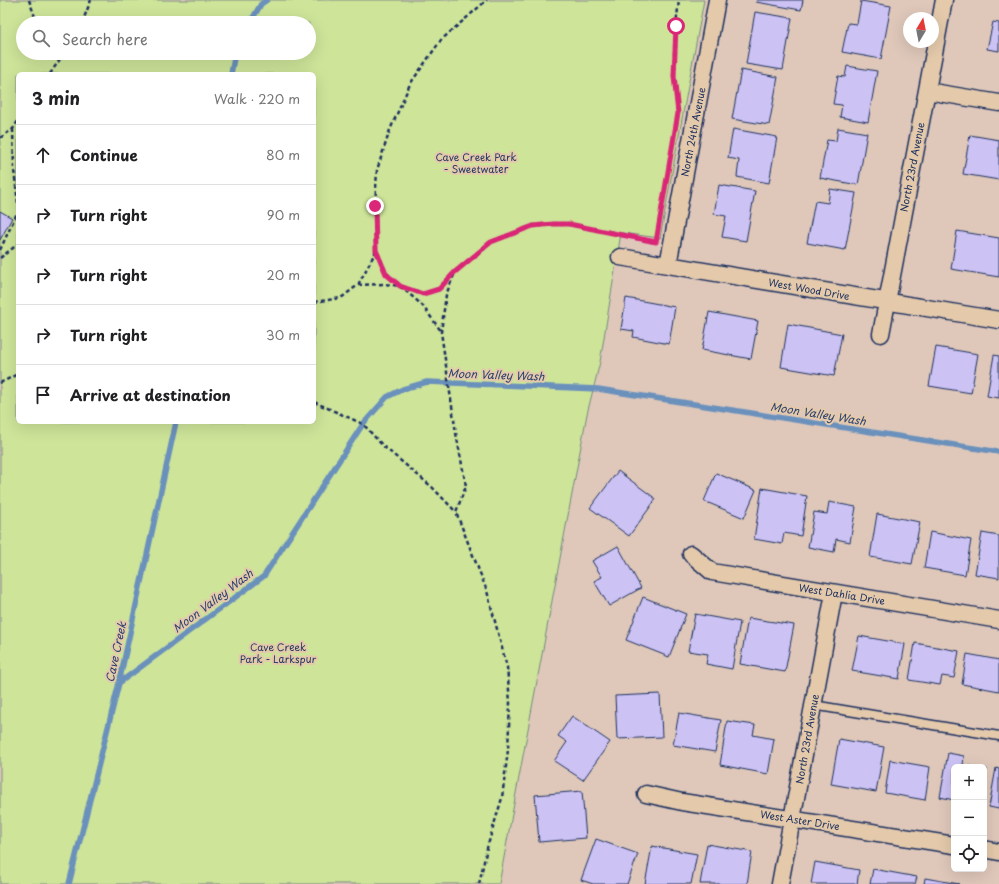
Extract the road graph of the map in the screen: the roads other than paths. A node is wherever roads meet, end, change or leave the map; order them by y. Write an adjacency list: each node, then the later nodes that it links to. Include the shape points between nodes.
1 (717, 0): 6 (street, North 24th Avenue)
2 (944, 0): 3 (street, North 23rd Avenue)
3 (927, 91): 4 (street); 7 (street, North 23rd Avenue)
4 (999, 103)
5 (620, 257): 6 (street, West Wood Drive)
6 (668, 265): 7 (street, West Wood Drive)
7 (886, 302): 8 (street, West Wood Drive); 9 (street, North 23rd Avenue)
8 (999, 320)
9 (881, 334)
10 (691, 554): 11 (street, West Dahlia Drive, via 712,572)
11 (834, 593): 12 (street, West Dahlia Drive); 13 (street, North 23rd Avenue)
12 (999, 620)
13 (813, 705): 14 (lane); 16 (street, North 23rd Avenue)
14 (999, 736)
15 (646, 794): 16 (street, West Aster Drive)
16 (792, 819): 17 (street, West Aster Drive); 20 (street, North 23rd Avenue)
17 (951, 844)
18 (987, 850): 19 (street)
19 (999, 852)
20 (780, 884)

